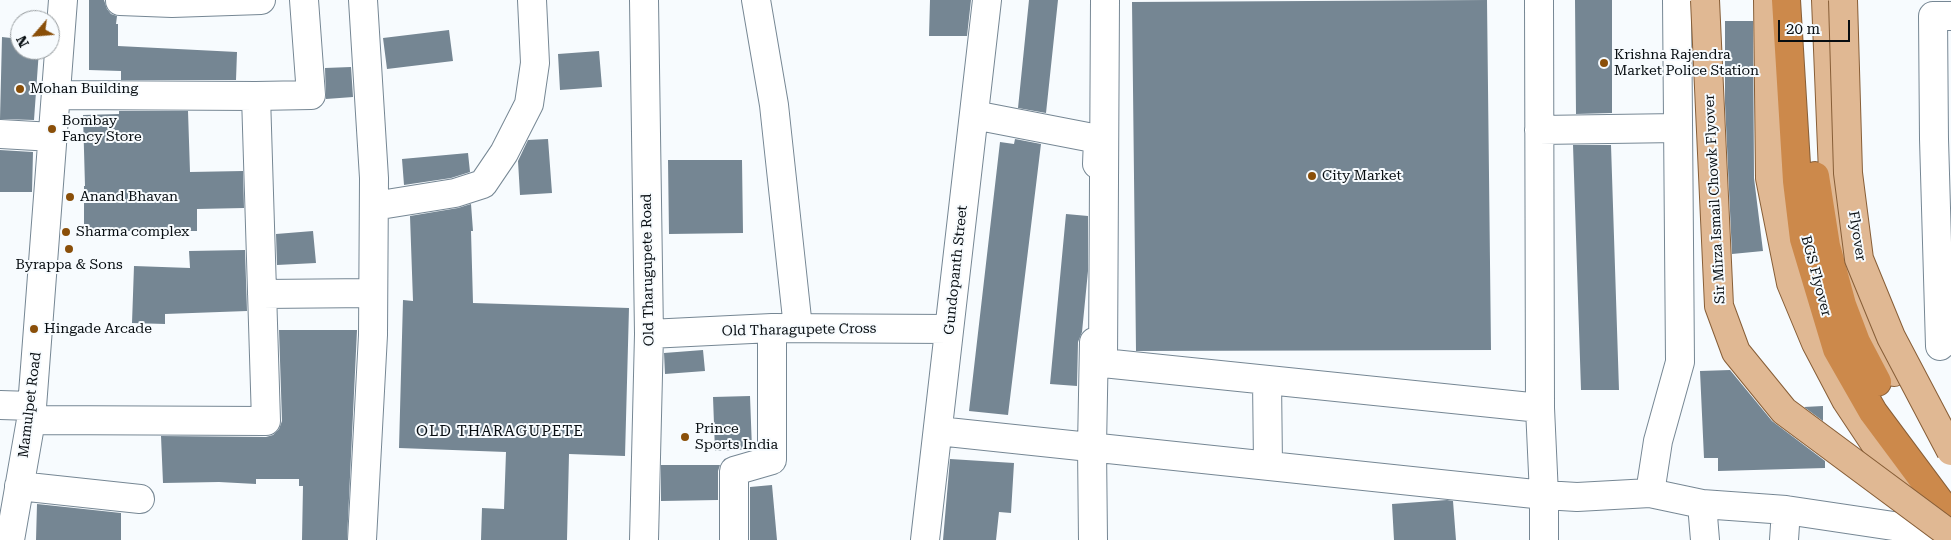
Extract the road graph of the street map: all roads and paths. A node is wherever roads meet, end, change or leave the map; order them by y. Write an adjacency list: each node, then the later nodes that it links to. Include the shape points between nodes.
1 (63, 0): 20 (street, Mamulpet Road)
2 (120, 0): 3 (street, via 172,3)
3 (262, 0)
4 (304, 0): 21 (street, via 311,95)
5 (363, 0): 27 (street)
6 (532, 0): 27 (street, via 535,63 528,104 504,152 483,184 455,193)
7 (644, 0): 32 (street, Old Tharugupete Road)
8 (756, 0): 30 (street, via 774,105)
9 (987, 0): 22 (street, Gundopanth Street)
10 (1105, 0): 34 (street, via 1103,363)
11 (1539, 0): 24 (street)
12 (1677, 0): 23 (street)
13 (1704, 0): 50 (main road, Sir Mirza Ismail Chowk Flyover, bridge, via 1719,306 1736,352 1784,410)
14 (1768, 0): 50 (main road, via 1770,178 1791,283 1816,343 1846,400)
15 (1786, 0): 50 (highway, BGS Flyover, via 1797,181 1804,239 1837,349)
16 (1804, 0): 43 (highway, BGS Flyover, via 1816,178 1826,246 1842,305 1856,342 1891,409)
17 (1826, 0): 40 (main road, via 1833,173 1846,271 1865,316 1903,388)
18 (1843, 0): 40 (main road, Flyover, bridge, via 1848,173 1859,258 1891,337)
19 (1939, 10): 33 (street, via 1934,139)
20 (56, 95): 21 (street); 26 (street, Mamulpet Road)
21 (256, 96): 29 (street)
22 (974, 115): 31 (street, Gundopanth Street); 39 (street, via 1098,139)
23 (1678, 128): 24 (street); 44 (street, via 1680,362 1658,441)
24 (1539, 130): 36 (street)
25 (0, 134): 26 (street)
26 (53, 137): 37 (street, Mamulpet Road)
27 (374, 206): 28 (street)
28 (373, 293): 29 (street); 51 (street)
29 (262, 294): 37 (street, via 266,421)
30 (785, 328): 31 (street, Old Tharagupete Cross); 32 (street, Old Tharagupete Cross); 53 (street, via 772,460 734,471)
31 (949, 329): 38 (street, Gundopanth Street)
32 (649, 334): 52 (street, Old Tharugupete Road)
33 (1947, 347)
34 (1267, 380): 36 (street); 41 (street)
35 (0, 405): 37 (street)
36 (1540, 408): 45 (street)
37 (32, 413): 42 (street, Mamulpet Road)
38 (938, 431): 39 (street); 54 (street, Gundopanth Street)
39 (1092, 447): 41 (street); 55 (street)
40 (1951, 450)
41 (1268, 465): 45 (street)
42 (19, 486): 46 (street); 49 (street, Mamulpet Road)
43 (1951, 490)
44 (1650, 494): 45 (street); 47 (street)
45 (1544, 495): 56 (street)
46 (140, 499)
47 (1702, 504): 48 (street); 57 (street)
48 (1786, 510): 50 (street); 58 (street)
49 (8, 528)
50 (1944, 531)
51 (362, 540)
52 (644, 540)
53 (734, 540)
54 (925, 540)
55 (1094, 540)
56 (1544, 540)
57 (1705, 540)
58 (1784, 540)

